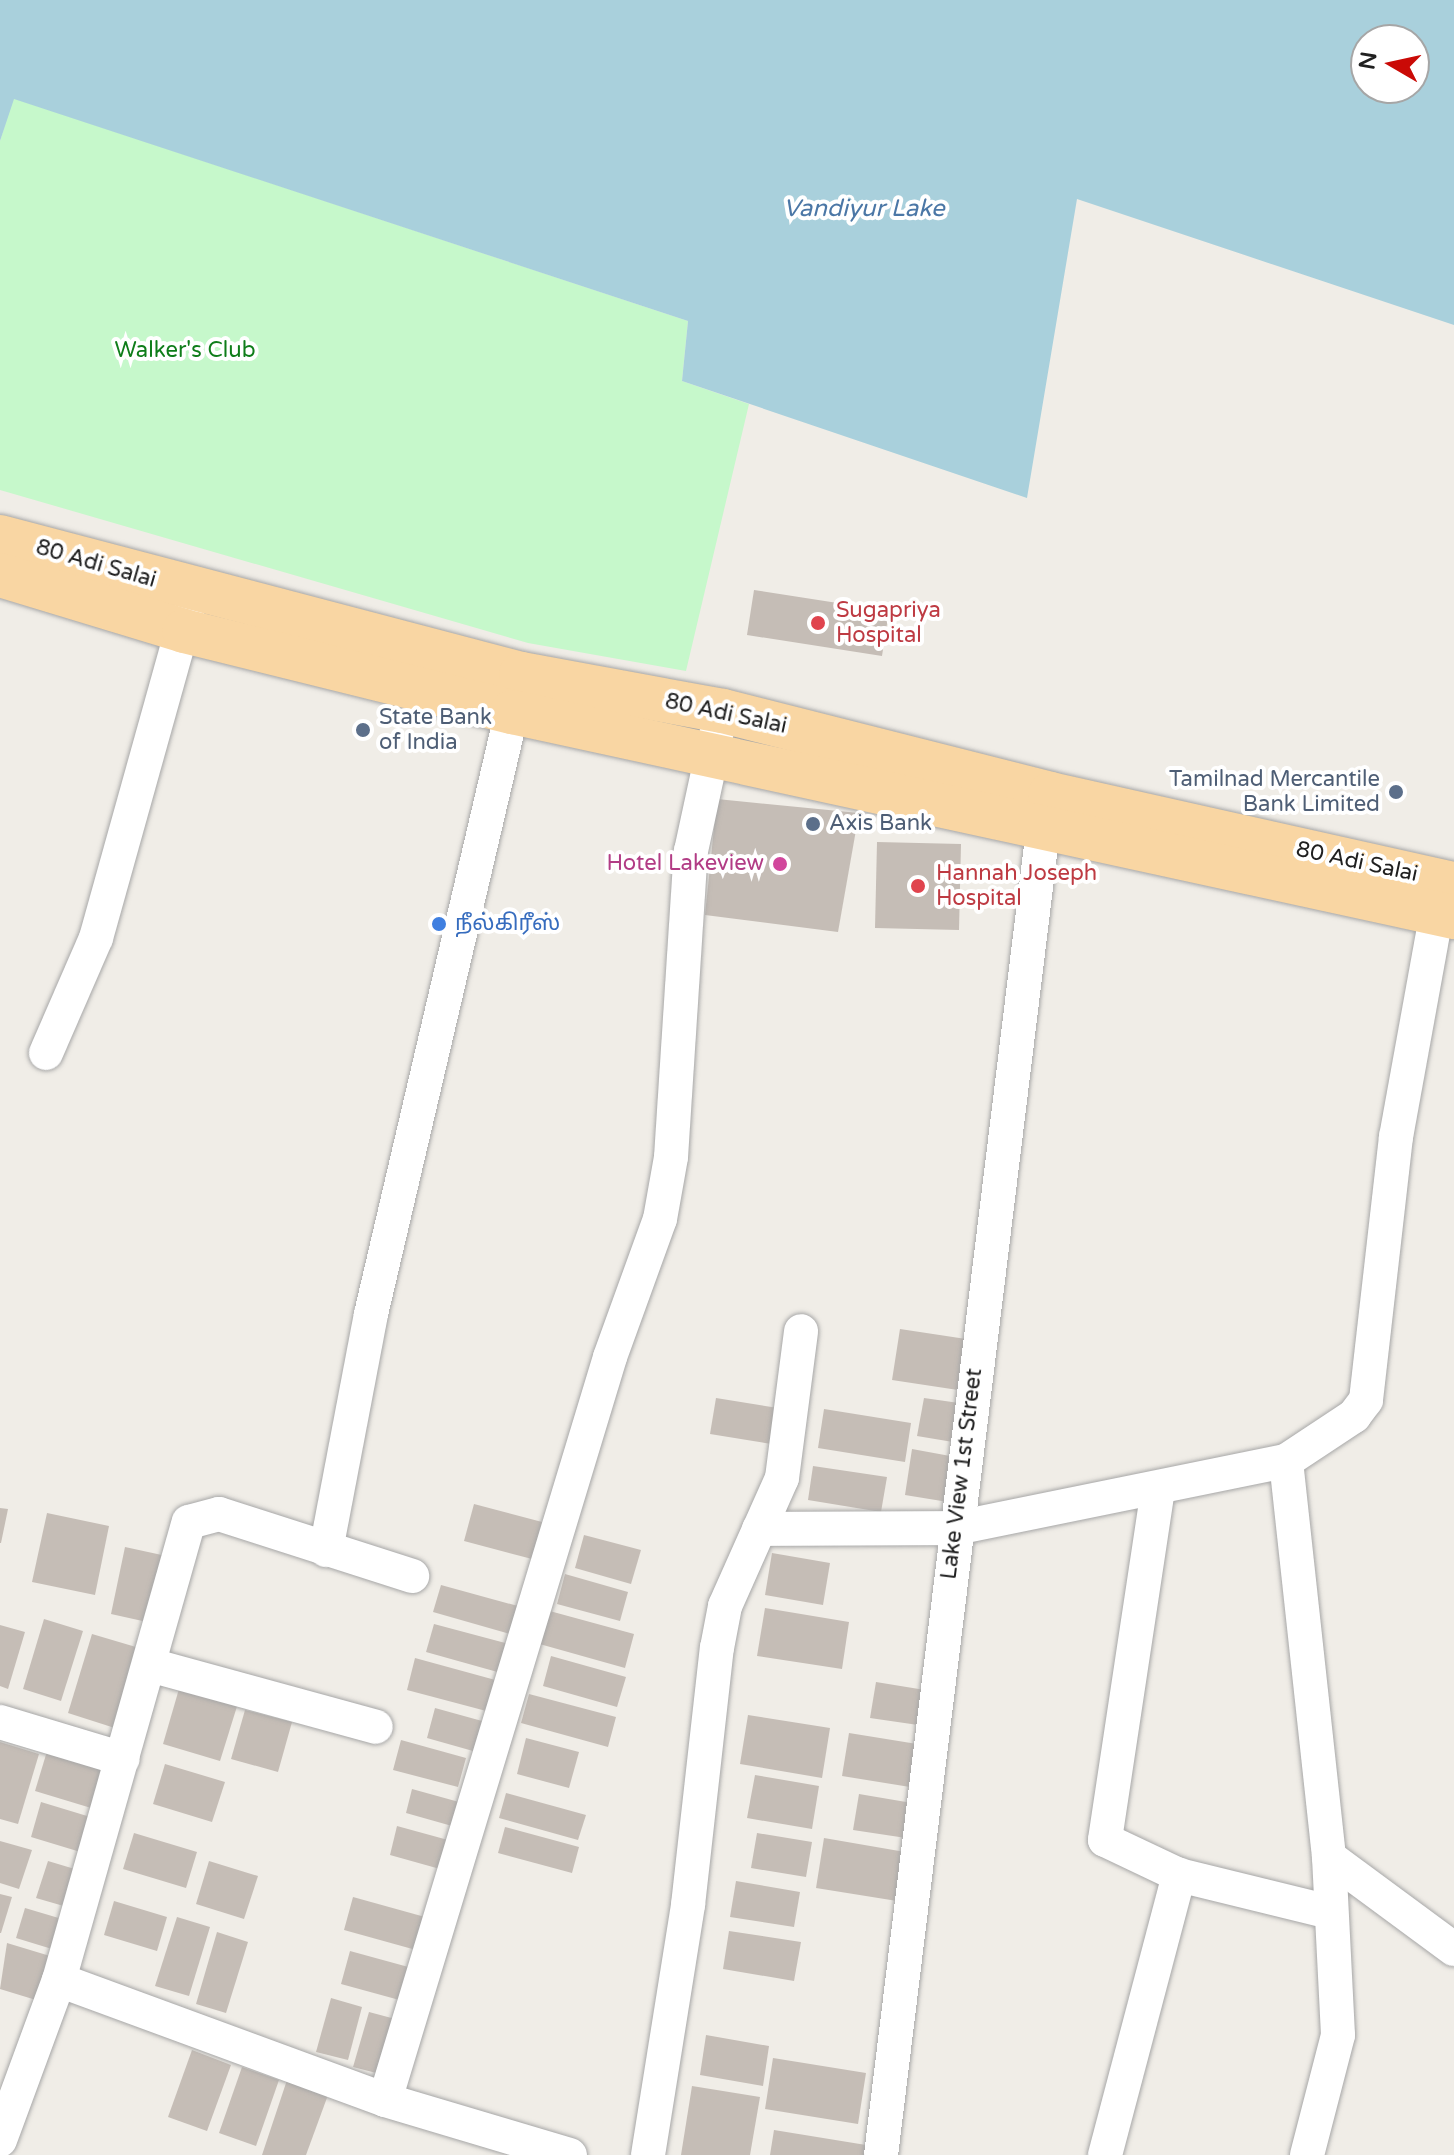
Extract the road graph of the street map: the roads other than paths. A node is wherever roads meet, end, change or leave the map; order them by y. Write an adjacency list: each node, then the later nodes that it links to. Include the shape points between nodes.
1 (0, 537): 3 (main road, 80 Adi Salai)
2 (0, 575): 3 (main road, 80 Adi Salai)
3 (188, 611): 4 (main road, 80 Adi Salai); 9 (street, via 96,938)
4 (517, 693): 5 (main road, 80 Adi Salai); 6 (main road, 80 Adi Salai); 15 (street, via 371,1314)
5 (723, 711): 6 (street); 7 (main road, 80 Adi Salai)
6 (710, 753): 7 (main road, 80 Adi Salai); 26 (street, via 691,851 671,1157 660,1219 610,1357)
7 (1044, 809): 8 (main road, 80 Adi Salai); 13 (street, Lake View 1st Street)
8 (1447, 899): 11 (street, via 1396,1137 1366,1400)
9 (46, 1053)
10 (801, 1331): 14 (street, via 782,1478)
11 (1286, 1461): 12 (street); 21 (street)
12 (1158, 1489): 13 (street); 22 (street, via 1105,1840)
13 (956, 1528): 14 (street); 30 (street, Lake View 1st Street)
14 (759, 1529): 29 (street, via 725,1606 717,1648 688,1905)
15 (326, 1550): 16 (street); 17 (street, via 199,1514 189,1522)
16 (412, 1576)
17 (150, 1665): 19 (street); 20 (street)
18 (0, 1722): 20 (street)
19 (376, 1727)
20 (123, 1759): 25 (street)
21 (1329, 1857): 23 (street); 24 (street)
22 (1179, 1875): 23 (street); 31 (street)
23 (1330, 1912): 32 (street, via 1336,2059)
24 (1454, 1949)
25 (59, 1980): 26 (street); 27 (street)
26 (385, 2100): 28 (street)
27 (0, 2140)
28 (570, 2155)
29 (648, 2155)
30 (881, 2155)
31 (1105, 2155)
32 (1307, 2155)

